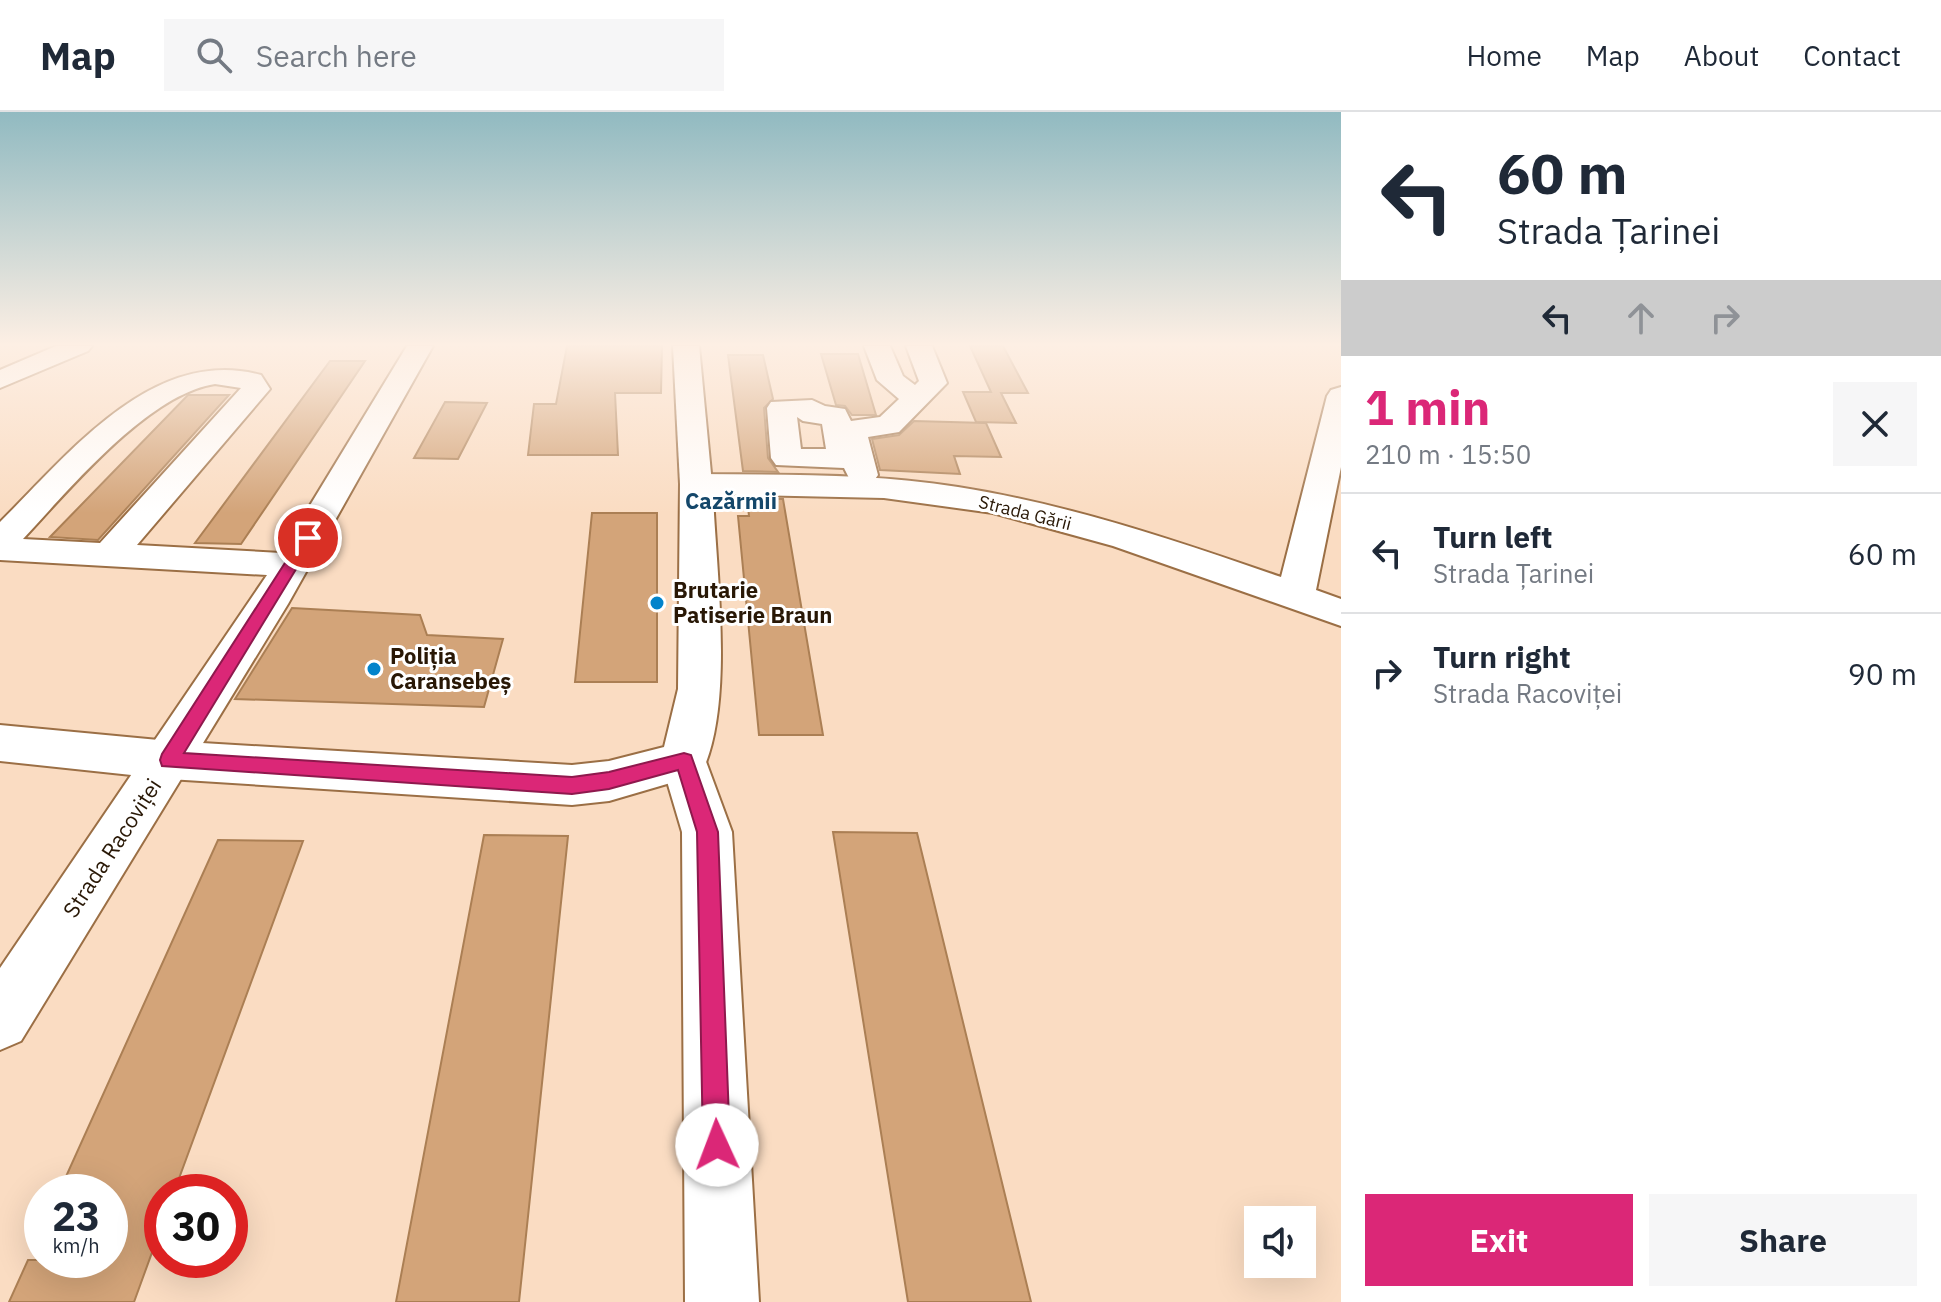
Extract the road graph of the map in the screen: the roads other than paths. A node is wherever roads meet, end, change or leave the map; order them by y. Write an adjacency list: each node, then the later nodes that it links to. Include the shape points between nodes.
1 (153, 402): 9 (street, via 78,464)
2 (245, 402): 11 (street)
3 (388, 402): 12 (street, Strada Racoviței)
4 (688, 402): 7 (street)
5 (914, 402): 8 (street, via 888,426 863,426 852,434)
6 (1340, 402): 13 (street)
7 (696, 484): 8 (street, Strada Gării); 17 (street, via 700,689)
8 (865, 489): 13 (street, Strada Gării, via 991,502)
9 (0, 542)
10 (0, 549): 11 (street)
11 (110, 554): 12 (street)
12 (292, 565): 16 (street, Strada Racoviței)
13 (1296, 596): 14 (street, Strada Gării)
14 (1341, 613)
15 (0, 743): 16 (street)
16 (169, 760): 17 (street, via 572,785); 18 (street, Strada Racoviței)
17 (684, 761): 19 (street, via 707,832)
18 (0, 1020)
19 (722, 1302)

